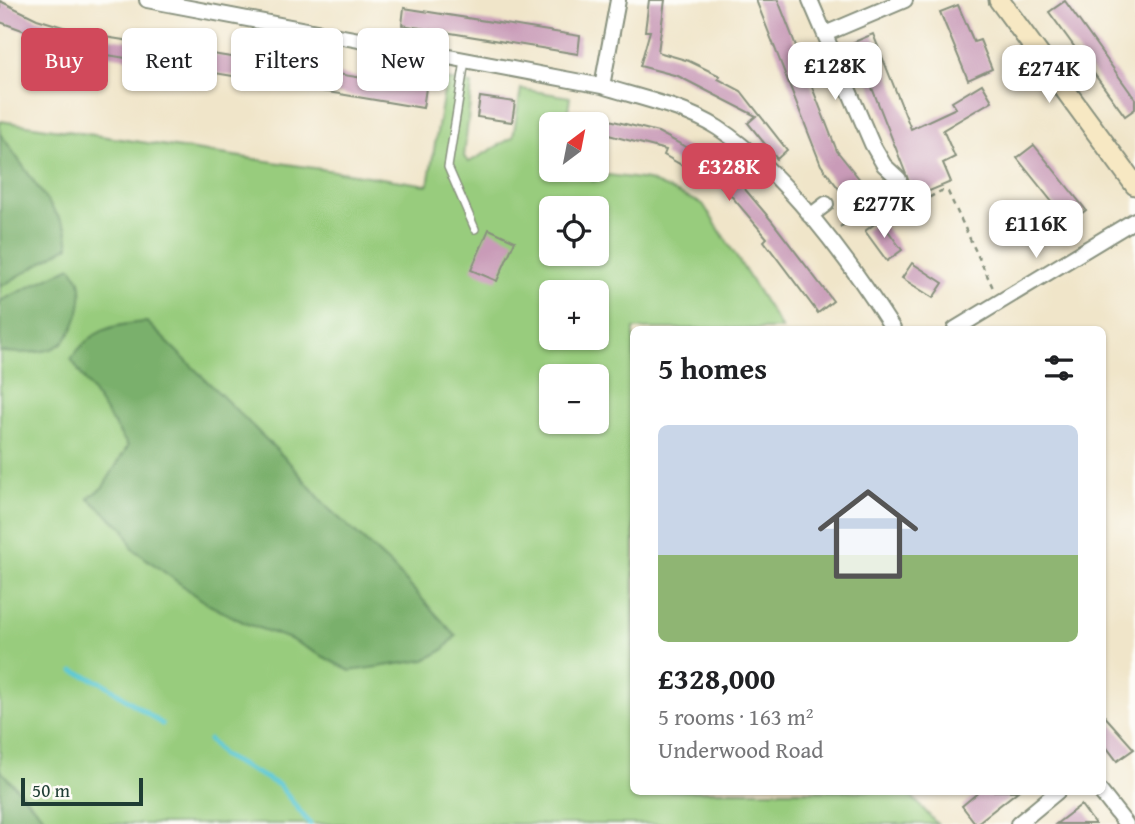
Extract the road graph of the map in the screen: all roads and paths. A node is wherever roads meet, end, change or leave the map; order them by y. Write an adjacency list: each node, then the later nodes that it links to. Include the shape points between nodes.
1 (147, 0): 7 (street)
2 (618, 0): 8 (street)
3 (810, 0): 6 (street)
4 (905, 0): 6 (street)
5 (999, 0): 10 (main road)
6 (825, 34): 9 (street, via 872,144)
7 (465, 61): 8 (street); 14 (lane, via 448,167)
8 (602, 86): 12 (street, via 716,127 779,180)
9 (899, 179)
10 (1135, 185)
11 (826, 204): 12 (street)
12 (810, 216): 15 (street)
13 (1135, 220): 16 (street)
14 (475, 229)
15 (825, 237): 16 (path, via 894,191 920,202 948,192); 17 (street)
16 (1000, 302): 18 (street)
17 (891, 326)
18 (959, 326)
19 (1053, 795): 21 (street)
20 (1103, 795): 22 (street)
21 (1018, 824)
22 (1126, 824)

